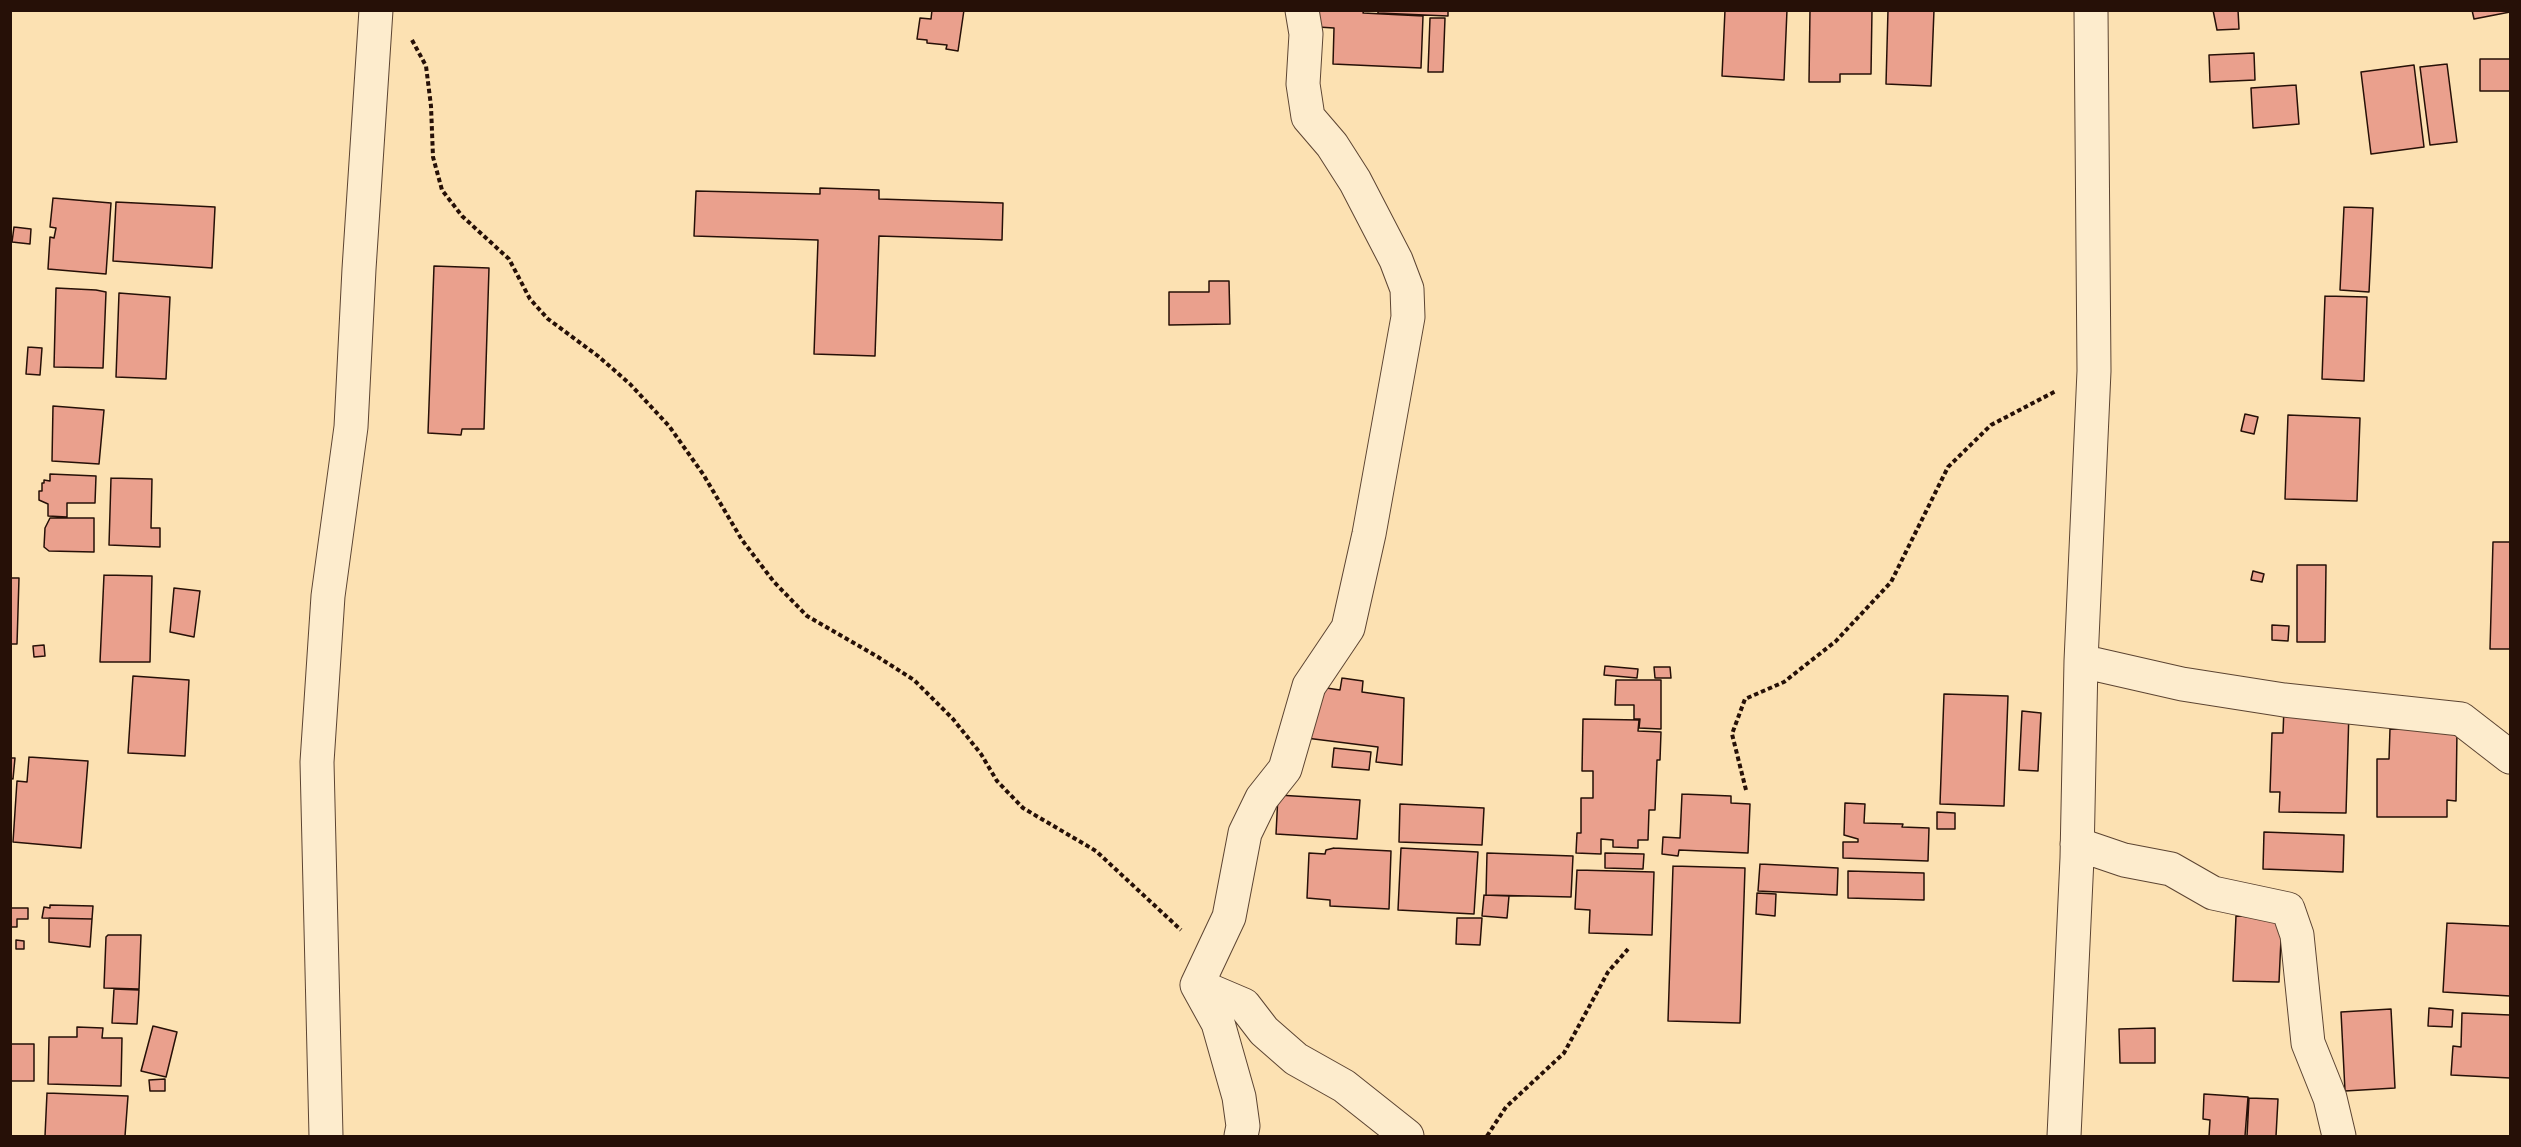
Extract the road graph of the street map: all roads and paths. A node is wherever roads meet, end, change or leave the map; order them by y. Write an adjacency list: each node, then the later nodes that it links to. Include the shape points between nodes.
1 (376, 10): 12 (street, via 351,427 328,596 317,762)
2 (1302, 10): 11 (street, via 1306,34 1303,84 1308,117 1355,181 1396,260 1407,289 1408,317 1348,628 1309,686 1285,769 1262,798 1245,833 1229,917)
3 (2091, 10): 5 (street)
4 (411, 39): 11 (path, via 426,66 433,157 442,190 462,216 509,259 530,299 548,319 630,384 669,426 742,540 807,616 914,680 952,719 997,781 1023,808 1096,851 1184,933)
5 (2094, 371): 6 (street); 8 (path, via 1991,425 1948,467 1891,582 1836,641 1784,682 1744,699 1732,734)
6 (2081, 661): 7 (street, via 2182,684 2284,700 2461,719); 9 (street)
7 (2511, 757)
8 (1746, 790)
9 (2077, 844): 16 (street); 17 (street, via 2171,870 2213,892 2288,909 2297,935 2308,1043 2330,1098)
10 (1628, 949): 15 (path, via 1608,972 1564,1053 1506,1107)
11 (1197, 986): 13 (street, via 1218,1023 1239,1097); 14 (street, via 1244,1005 1264,1031 1296,1059 1344,1086)
12 (326, 1137)
13 (1242, 1137)
14 (1407, 1137)
15 (1487, 1137)
16 (2064, 1137)
17 (2339, 1137)

